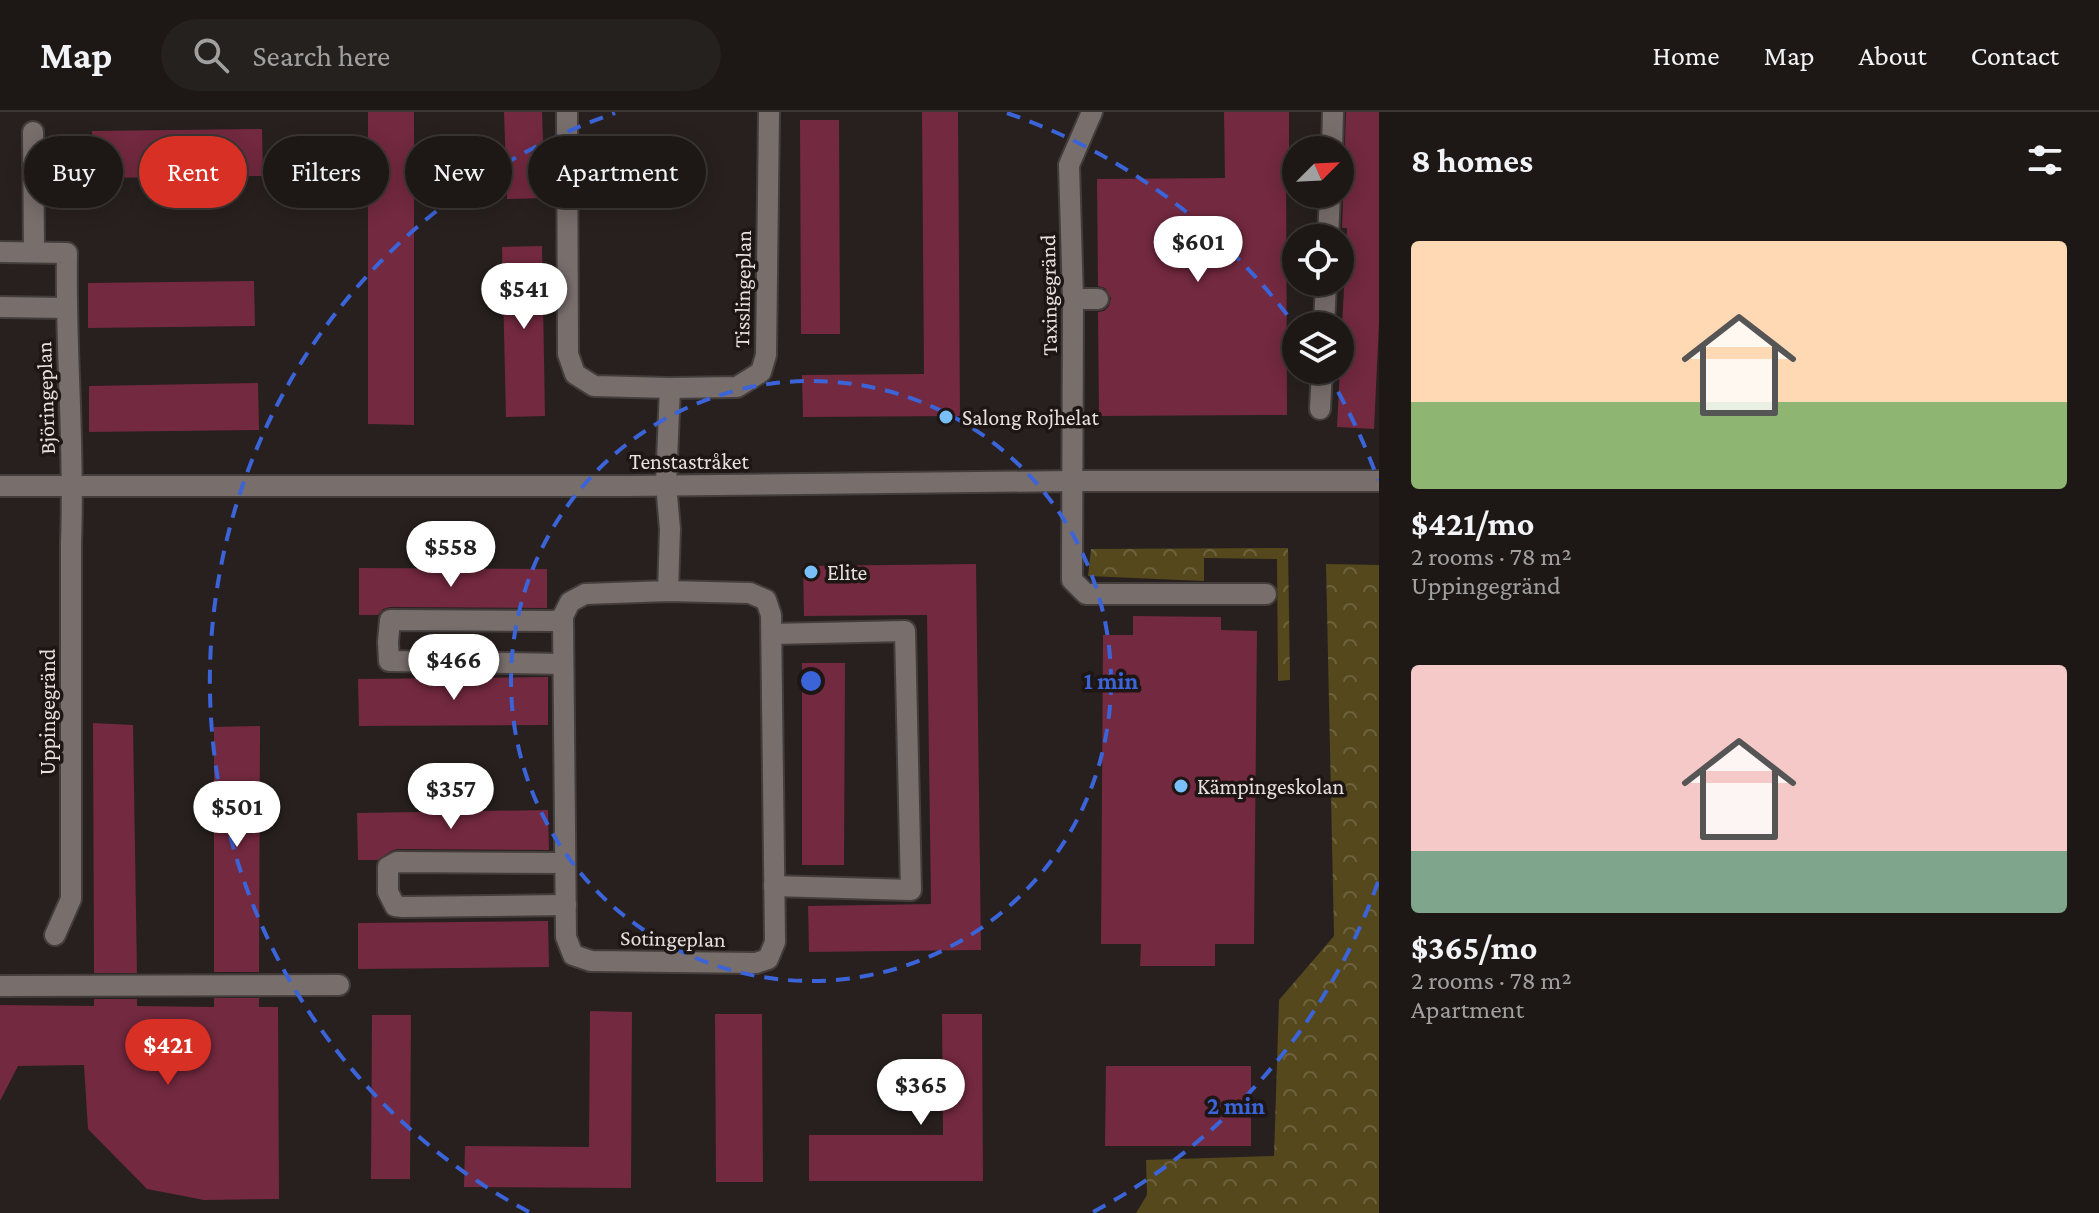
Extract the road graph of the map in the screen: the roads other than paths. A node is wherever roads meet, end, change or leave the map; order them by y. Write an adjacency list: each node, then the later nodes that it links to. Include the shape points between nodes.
1 (567, 112): 14 (street, Tisslingeplan, via 568,354 575,374 594,386)
2 (769, 112): 14 (street, Tisslingeplan, via 766,355 761,372 737,387)
3 (1092, 112): 9 (street, Taxingegränd, via 1069,165)
4 (1333, 112): 6 (street)
5 (33, 132): 8 (street)
6 (1332, 136)
7 (0, 252): 8 (street, Björingeplan)
8 (34, 252): 12 (street, Björingeplan, via 67,253)
9 (1073, 299): 10 (street); 16 (street, Taxingegränd)
10 (1098, 299)
11 (0, 307): 12 (street)
12 (66, 308): 20 (street, Björingeplan)
13 (1321, 384): 15 (street)
14 (670, 388): 18 (street)
15 (1320, 409)
16 (1073, 481): 17 (street, Tenstastråket); 18 (street, Tenstastråket); 22 (street, Taxingegränd, via 1072,580 1086,594)
17 (1379, 481)
18 (666, 484): 20 (street, Tenstastråket); 21 (street)
19 (0, 486): 20 (street, Tenstastråket)
20 (73, 487): 29 (street, Uppingegränd, via 71,899)
21 (668, 591): 23 (street, Sotingeplan, via 585,594 570,602); 24 (street, Sotingeplan, via 750,593 766,600)
22 (1266, 594)
23 (563, 620): 25 (street, Sotingeplan); 25 (street, via 390,620 388,642 389,661)
24 (772, 634): 27 (street, Sotingeplan); 27 (street, via 905,631 911,890)
25 (563, 664): 26 (street, Sotingeplan)
26 (565, 863): 28 (street, Sotingeplan); 28 (street, via 397,862 388,867 388,892 395,906 403,907)
27 (774, 886): 28 (street, Sotingeplan, via 775,942 768,959 756,963 591,961 573,955 566,937)
28 (566, 905)
29 (55, 935)
30 (339, 985): 31 (street)
31 (0, 986)

